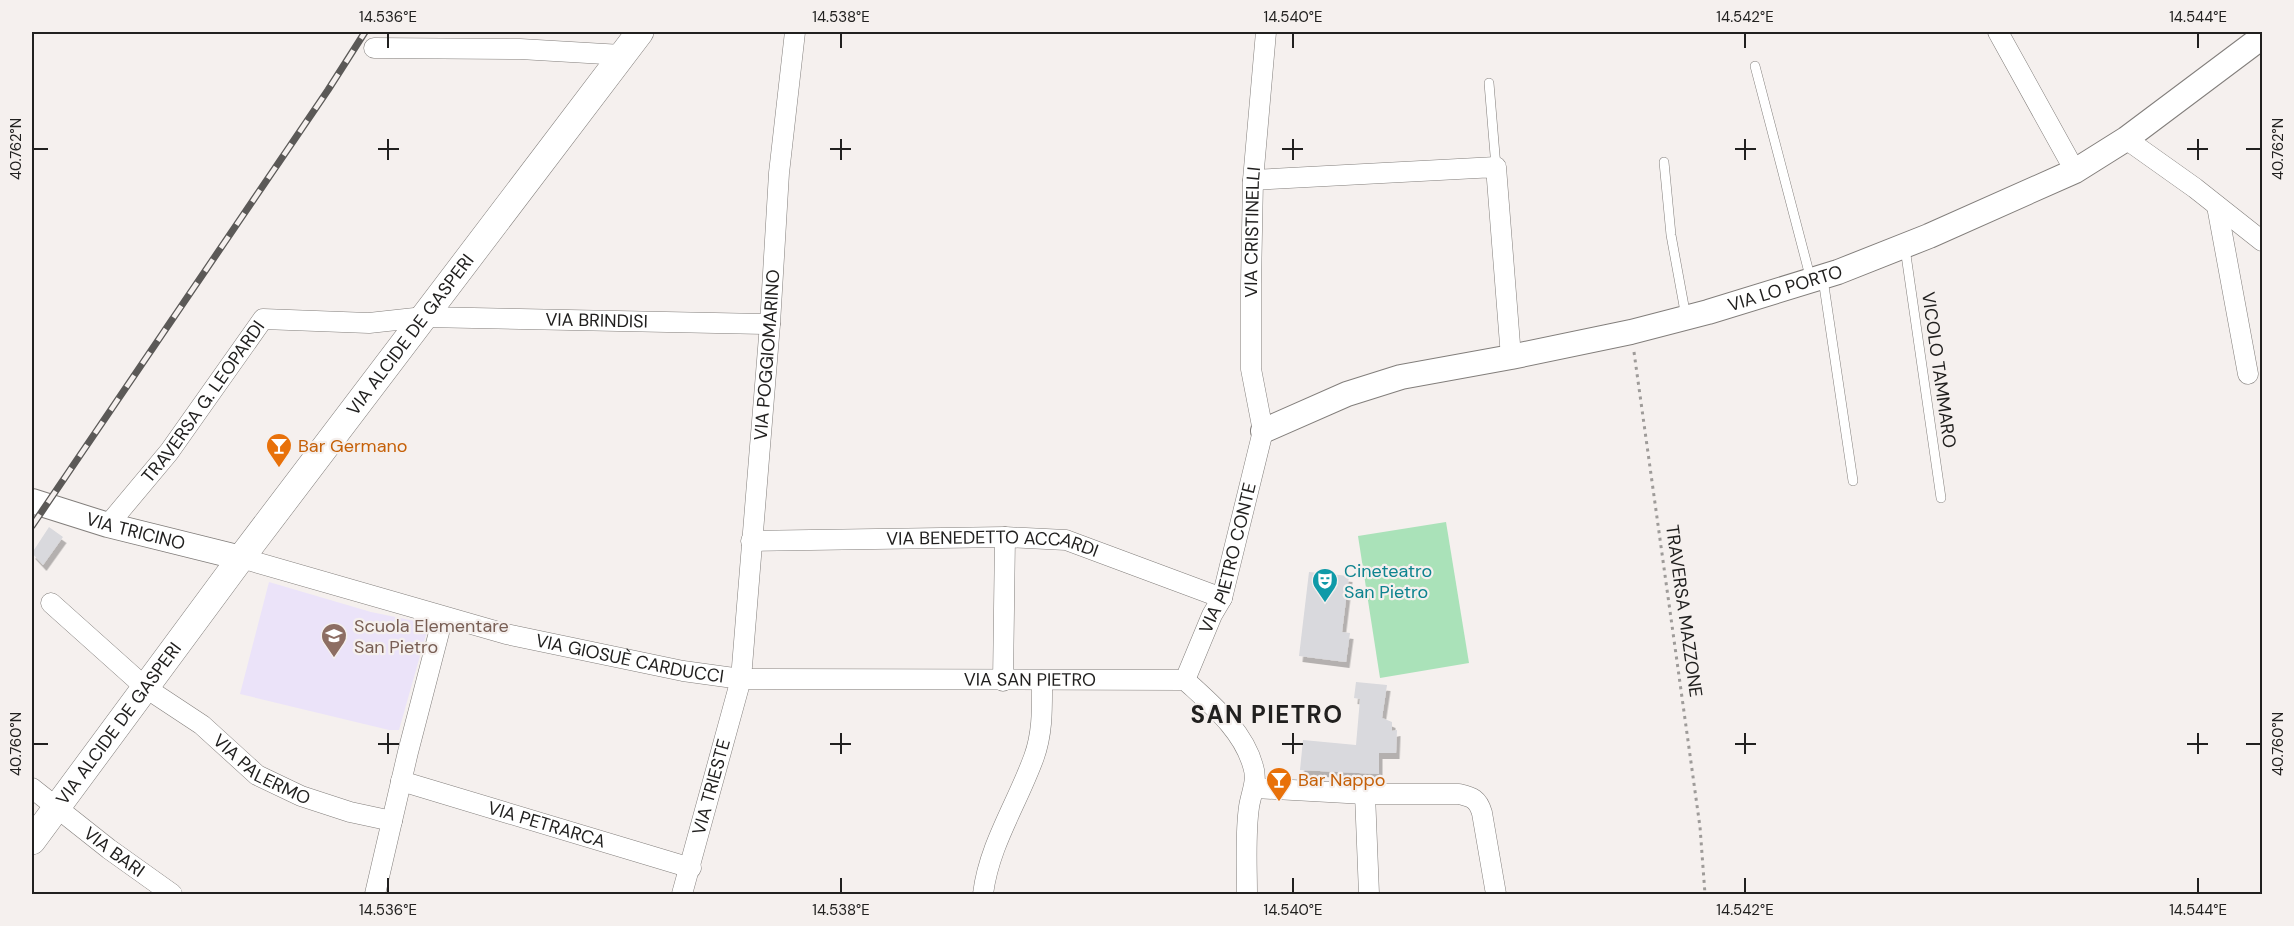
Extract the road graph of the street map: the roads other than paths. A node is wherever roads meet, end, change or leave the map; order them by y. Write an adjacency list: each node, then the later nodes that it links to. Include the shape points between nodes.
1 (640, 32): 7 (main road, VIA ALCIDE DE GASPERI)
2 (795, 32): 21 (street, VIA POGGIOMARINO, via 779,173)
3 (1266, 32): 14 (street, VIA CRISTINELLI)
4 (1998, 32): 13 (street)
5 (2262, 37): 10 (street, VIA LO PORTO)
6 (374, 48): 7 (street, via 520,49)
7 (622, 55): 19 (main road, VIA ALCIDE DE GASPERI)
8 (1755, 66): 18 (lane)
9 (1489, 83): 12 (lane)
10 (2126, 139): 13 (street, VIA LO PORTO); 15 (street)
11 (1664, 162): 20 (lane, via 1671,235)
12 (1496, 167): 14 (street); 22 (street)
13 (2075, 171): 17 (street, VIA LO PORTO)
14 (1253, 180): 24 (street, VIA CRISTINELLI, via 1251,369)
15 (2217, 206): 16 (street); 23 (street)
16 (2262, 241)
17 (1904, 246): 18 (street, VIA LO PORTO); 26 (lane, VICOLO TAMMARO)
18 (1816, 278): 20 (street, VIA LO PORTO); 25 (lane)
19 (424, 317): 21 (street, VIA BRINDISI); 28 (street, TRAVERSA G. LEOPARDI, via 369,323 263,320 169,452); 31 (main road, VIA ALCIDE DE GASPERI)
20 (1686, 317): 22 (street, VIA LO PORTO)
21 (770, 324): 30 (street, VIA POGGIOMARINO)
22 (1511, 357): 24 (street, VIA LO PORTO, via 1401,377 1347,394)
23 (2248, 374)
24 (1263, 431): 32 (street, VIA PIETRO CONTE)
25 (1853, 481)
26 (1941, 498)
27 (32, 501): 28 (street, VIA TRICINO)
28 (108, 525): 31 (street, VIA TRICINO)
29 (1005, 537): 30 (street, VIA BENEDETTO ACCARDI); 32 (street, VIA BENEDETTO ACCARDI, via 1066,540); 38 (street)
30 (751, 541): 35 (street, VIA POGGIOMARINO)
31 (241, 558): 34 (street, VIA GIOSUÈ CARDUCCI); 39 (main road, VIA ALCIDE DE GASPERI)
32 (1222, 598): 37 (street, VIA PIETRO CONTE)
33 (51, 603): 39 (street, VIA PALERMO)
34 (443, 617): 35 (street, VIA GIOSUÈ CARDUCCI, via 671,669); 40 (street)
35 (741, 679): 38 (street, VIA SAN PIETRO); 47 (street, VIA TRIESTE)
36 (1042, 680): 37 (street, VIA SAN PIETRO); 38 (street, VIA SAN PIETRO); 51 (street, via 1041,726 1034,756 995,842)
37 (1185, 680): 42 (street, via 1241,737 1254,767)
38 (1003, 681)
39 (146, 688): 44 (main road, VIA ALCIDE DE GASPERI); 45 (street, VIA PALERMO, via 202,725 256,775 301,796)
40 (401, 781): 45 (street); 47 (street, VIA PETRARCA)
41 (32, 788): 44 (street, VIA BARI)
42 (1255, 788): 43 (street); 52 (street, via 1249,805)
43 (1365, 794): 53 (street); 54 (street, via 1474,797 1480,804)
44 (57, 807): 46 (main road, VIA ALCIDE DE GASPERI); 48 (street, VIA BARI)
45 (392, 822): 49 (street)
46 (32, 840)
47 (690, 868): 50 (street, VIA TRIESTE)
48 (172, 894)
49 (375, 894)
50 (682, 894)
51 (983, 894)
52 (1247, 894)
53 (1369, 894)
54 (1496, 894)

